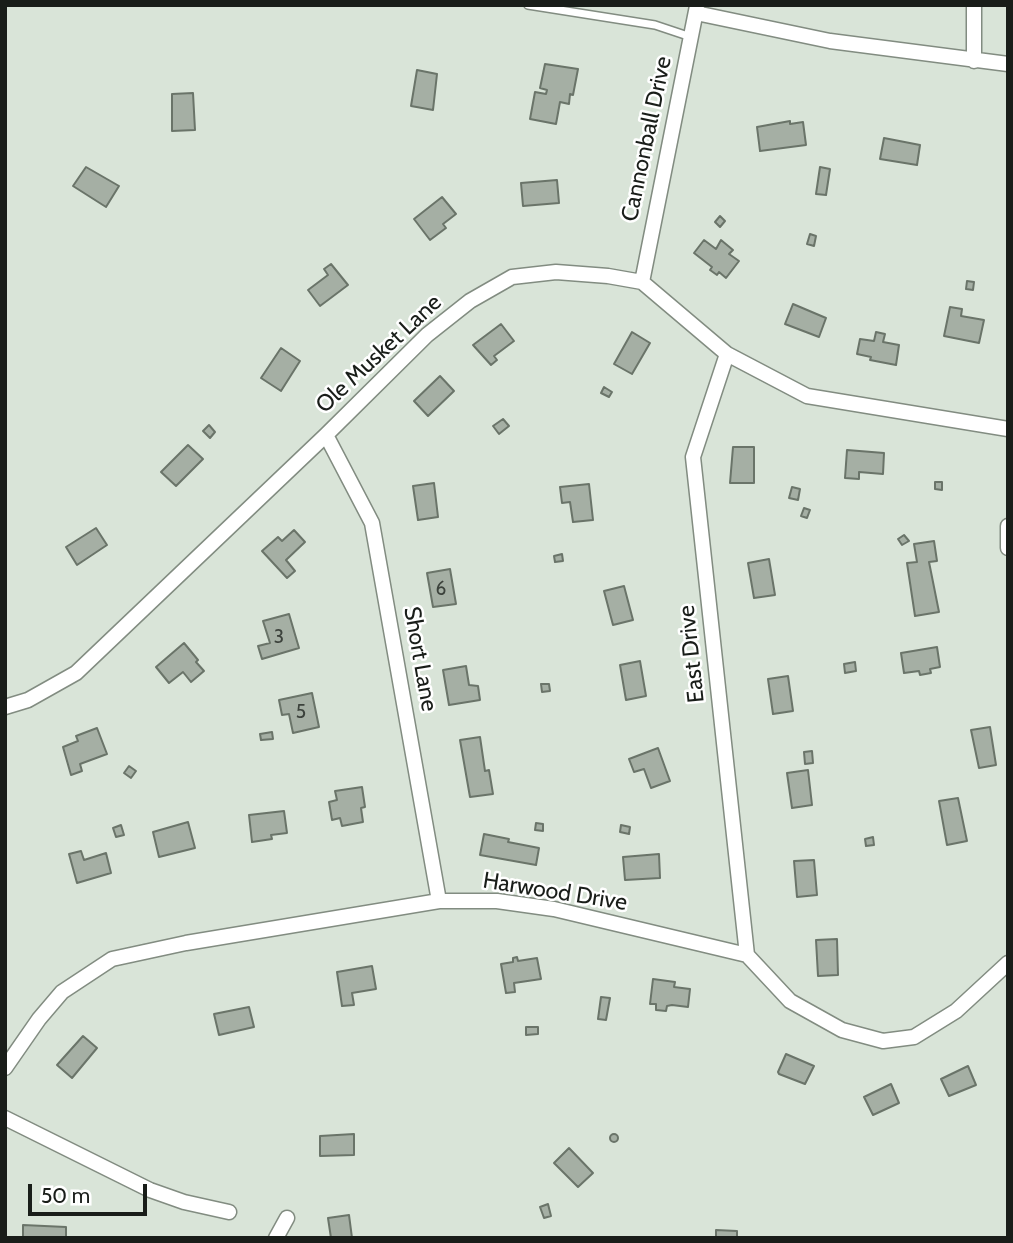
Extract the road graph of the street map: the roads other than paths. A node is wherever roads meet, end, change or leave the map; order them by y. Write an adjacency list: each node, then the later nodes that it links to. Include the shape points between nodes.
1 (528, 5): 4 (lane, via 655,25)
2 (974, 5): 5 (street)
3 (697, 9): 4 (street, Cannonball Drive); 5 (street, via 830,41)
4 (691, 37): 7 (street, Cannonball Drive)
5 (974, 61): 6 (street)
6 (1008, 64)
7 (642, 282): 8 (street); 10 (street, Ole Musket Lane, via 556,272 512,277 470,301 427,335)
8 (727, 354): 9 (street, via 807,396); 15 (street, East Drive, via 694,457)
9 (1008, 429)
10 (327, 435): 13 (street, Ole Musket Lane, via 76,673 28,700); 14 (street, Short Lane, via 372,523)
11 (1008, 526): 12 (street)
12 (1008, 548)
13 (5, 707)
14 (439, 901): 15 (street, Harwood Drive, via 497,901 554,909); 17 (street, Harwood Drive, via 112,959 62,992)
15 (747, 955): 16 (street, via 790,1000 842,1030 883,1041 914,1037 957,1011)
16 (1008, 963)
17 (5, 1068)
18 (5, 1118): 19 (street, via 150,1190)
19 (229, 1212)
20 (287, 1217): 21 (street)
21 (276, 1238)

